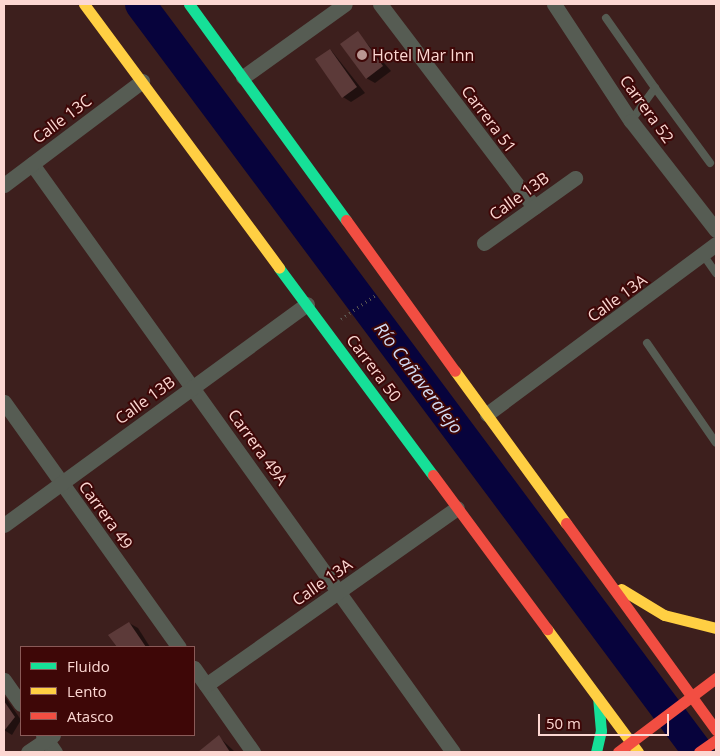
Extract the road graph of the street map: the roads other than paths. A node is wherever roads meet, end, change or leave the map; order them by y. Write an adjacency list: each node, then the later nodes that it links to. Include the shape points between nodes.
1 (84, 4): 8 (main road, Carrera 50)
2 (189, 4): 7 (main road)
3 (345, 4): 7 (street)
4 (380, 4): 15 (street, Carrera 51)
5 (554, 4): 10 (street, Carrera 52)
6 (606, 18): 9 (lane)
7 (243, 77): 25 (main road)
8 (142, 81): 12 (street, Calle 13C); 21 (main road, Carrera 50)
9 (655, 88): 10 (lane); 11 (lane)
10 (631, 121): 16 (street, Carrera 52)
11 (710, 163)
12 (32, 164): 14 (street, Calle 13C); 23 (street, Carrera 49A)
13 (574, 178): 15 (street, Calle 13B)
14 (4, 184)
15 (534, 207): 17 (street, Calle 13B)
16 (716, 230)
17 (484, 243)
18 (716, 244): 19 (street, Calle 13A)
19 (704, 256): 20 (lane); 25 (street, Calle 13A)
20 (716, 273)
21 (307, 304): 23 (street, Calle 13B); 28 (main road, Carrera 50)
22 (647, 343): 26 (lane)
23 (193, 387): 27 (street, Calle 13B); 31 (street, Carrera 49A)
24 (4, 402): 27 (street, Carrera 49)
25 (487, 414): 30 (main road)
26 (716, 443)
27 (61, 483): 29 (street, Calle 13B); 33 (street, Carrera 49)
28 (458, 508): 31 (street, Calle 13A); 39 (main road, Carrera 50)
29 (4, 525)
30 (604, 574): 32 (main road, via 648,607 682,621); 38 (main road)
31 (340, 590): 37 (street, Calle 13A); 48 (street, Carrera 49A)
32 (716, 628)
33 (176, 646)
34 (195, 669): 37 (street)
35 (716, 678): 38 (main road)
36 (4, 680): 40 (street)
37 (206, 685): 47 (street)
38 (692, 696): 41 (main road); 43 (main road)
39 (598, 698): 43 (main road, Carrera 50); 49 (main road, via 601,731)
40 (20, 703)
41 (716, 730)
42 (47, 736): 45 (street); 46 (street)
43 (631, 742): 50 (main road); 51 (main road, Carrera 50)
44 (713, 742): 52 (main road)
45 (28, 752)
46 (55, 752)
47 (253, 752)
48 (453, 752)
49 (596, 752)
50 (618, 752)
51 (638, 752)
52 (699, 752)

